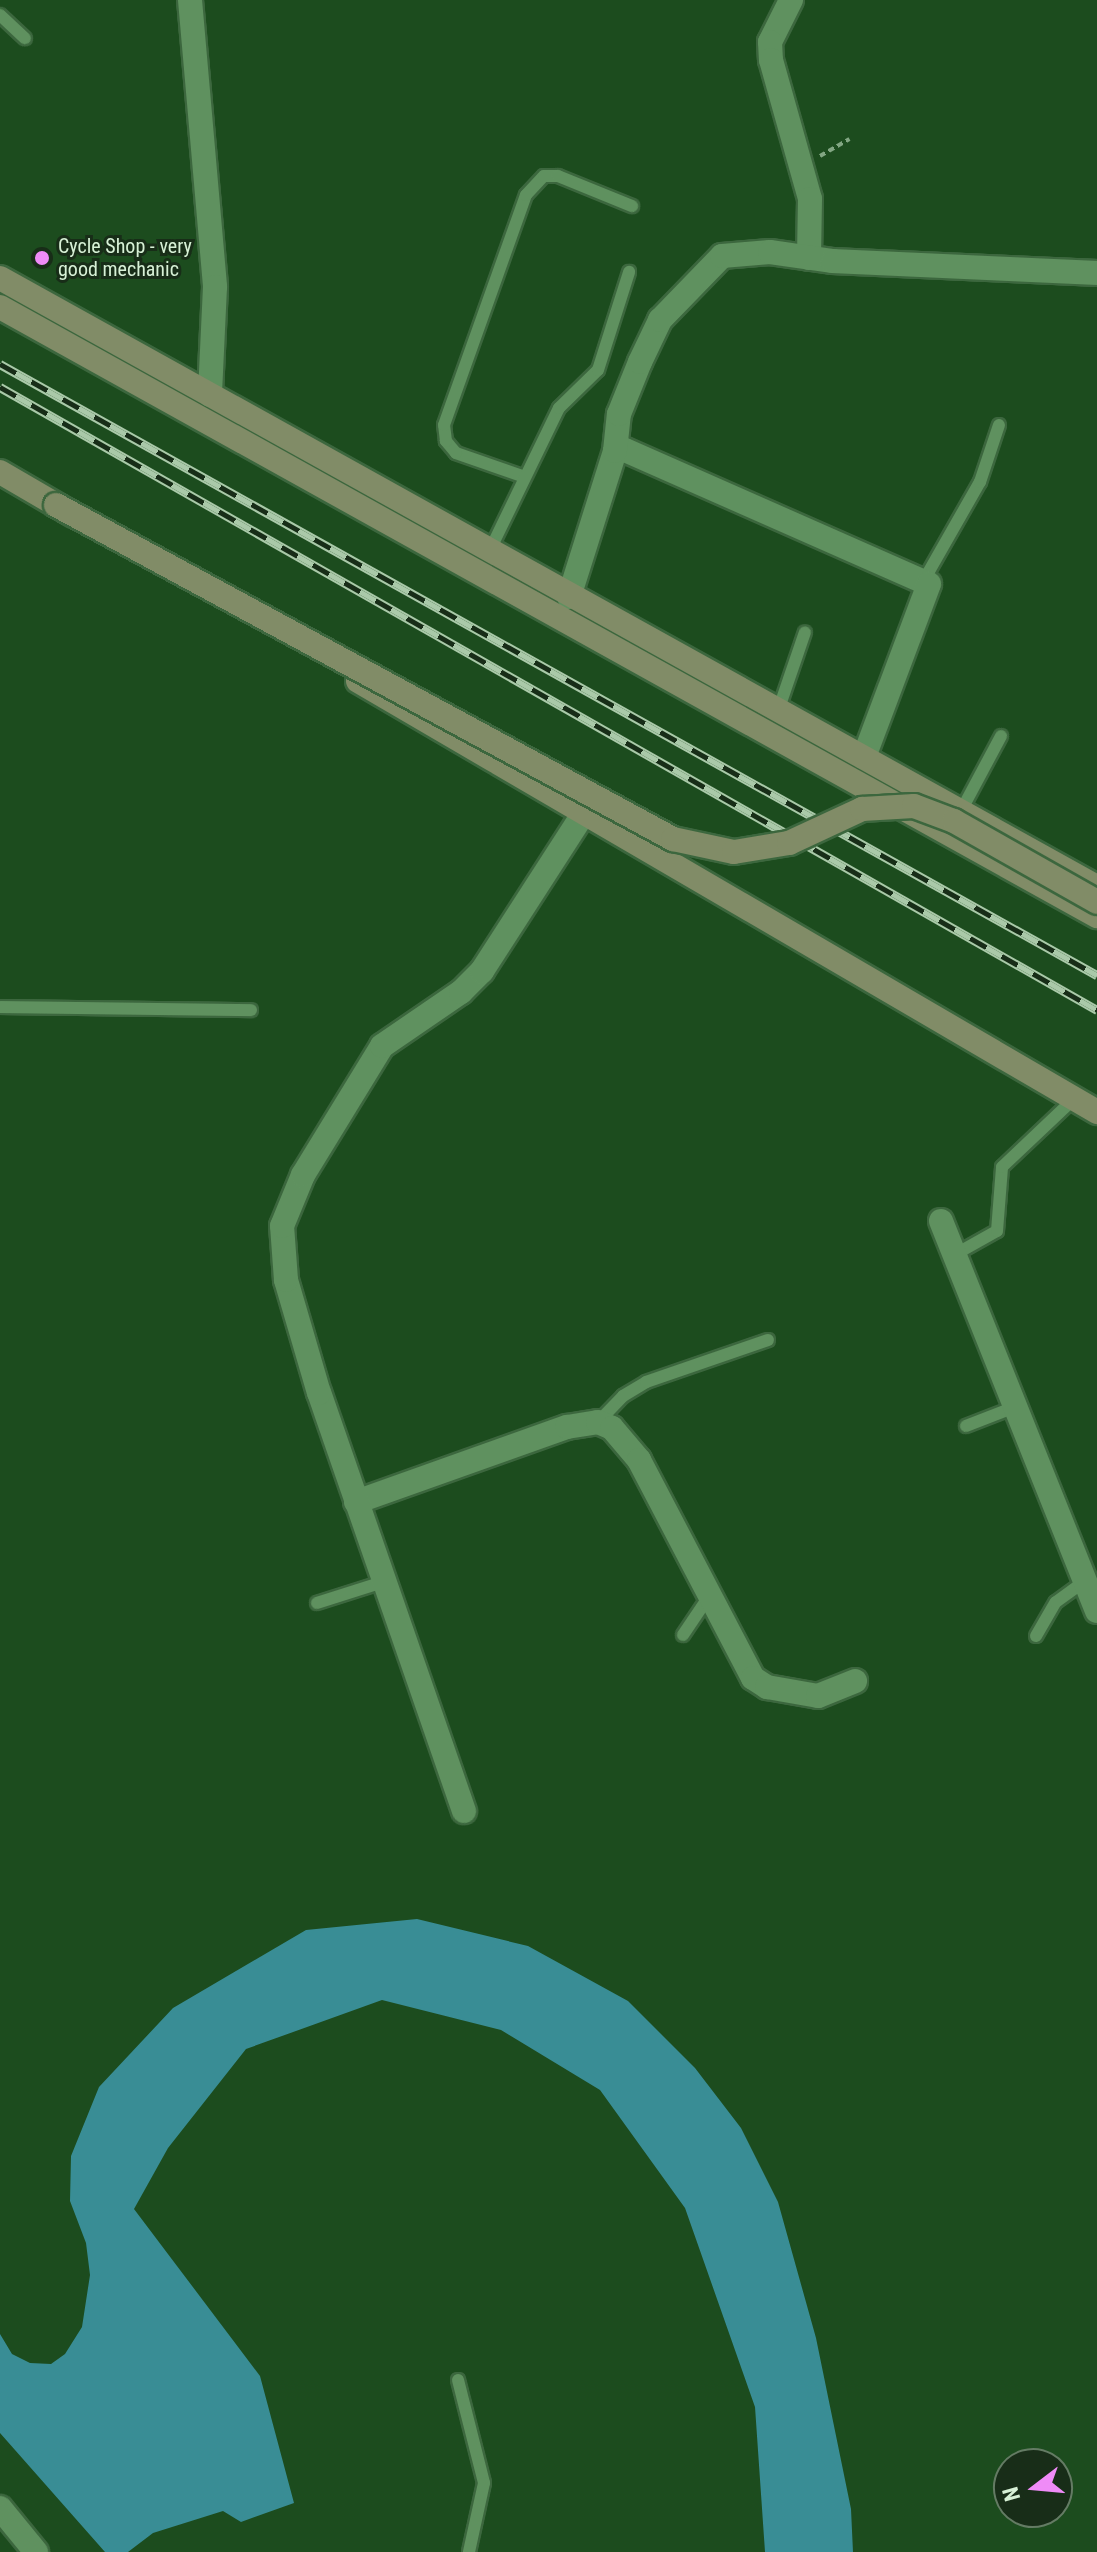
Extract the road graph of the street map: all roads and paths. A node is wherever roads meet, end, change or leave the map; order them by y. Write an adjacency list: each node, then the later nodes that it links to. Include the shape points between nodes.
1 (190, 0): 13 (street, via 215,287)
2 (791, 0): 6 (street, via 770,42 771,60)
3 (0, 15): 4 (lane)
4 (25, 38)
5 (850, 139): 6 (path)
6 (801, 167): 8 (street, via 813,223)
7 (632, 206): 17 (lane, via 558,176 544,176 526,195 444,425 446,441 456,453)
8 (809, 258): 10 (street); 15 (street, via 746,253 722,256 705,269 660,320 619,414)
9 (629, 272): 17 (lane, via 598,370 566,395)
10 (1097, 273)
11 (0, 278): 13 (main road)
12 (0, 307): 19 (main road)
13 (210, 395): 19 (main road)
14 (999, 425): 20 (lane, via 980,482)
15 (615, 451): 20 (street, via 625,450); 21 (street)
16 (0, 472): 18 (main road)
17 (522, 476): 19 (lane)
18 (56, 505): 27 (main road); 29 (main road, bridge, via 673,839 734,852 789,843 862,809 914,806 954,821)
19 (483, 562): 21 (main road); 30 (main road)
20 (924, 580): 25 (street, via 929,584)
21 (569, 597): 23 (main road)
22 (805, 632): 23 (lane)
23 (778, 711): 25 (main road)
24 (1001, 736): 26 (lane)
25 (864, 757): 26 (main road)
26 (961, 811): 28 (main road)
27 (584, 813): 33 (main road); 41 (street, via 482,971 461,992 382,1046 303,1175 282,1226 286,1280)
28 (1097, 887)
29 (1097, 902)
30 (1097, 916)
31 (0, 1007): 32 (lane)
32 (251, 1010)
33 (1074, 1099): 34 (main road); 36 (lane, via 1002,1167 997,1231)
34 (1097, 1112)
35 (941, 1221): 36 (street)
36 (954, 1255): 38 (street)
37 (768, 1340): 39 (lane, via 646,1382)
38 (1015, 1407): 40 (lane); 42 (street)
39 (598, 1422): 41 (street, via 567,1427); 44 (street, via 627,1442 639,1460)
40 (966, 1426)
41 (356, 1502): 43 (street)
42 (1085, 1581): 46 (street); 48 (lane, via 1056,1602)
43 (383, 1582): 45 (lane); 50 (street)
44 (708, 1598): 47 (lane); 49 (street, via 753,1678 767,1687 818,1696)
45 (317, 1603)
46 (1097, 1611)
47 (683, 1635)
48 (1036, 1636)
49 (855, 1681)
50 (464, 1811)
51 (458, 2380): 54 (lane, via 484,2483)
52 (0, 2508): 53 (street)
53 (36, 2552)
54 (469, 2552)

